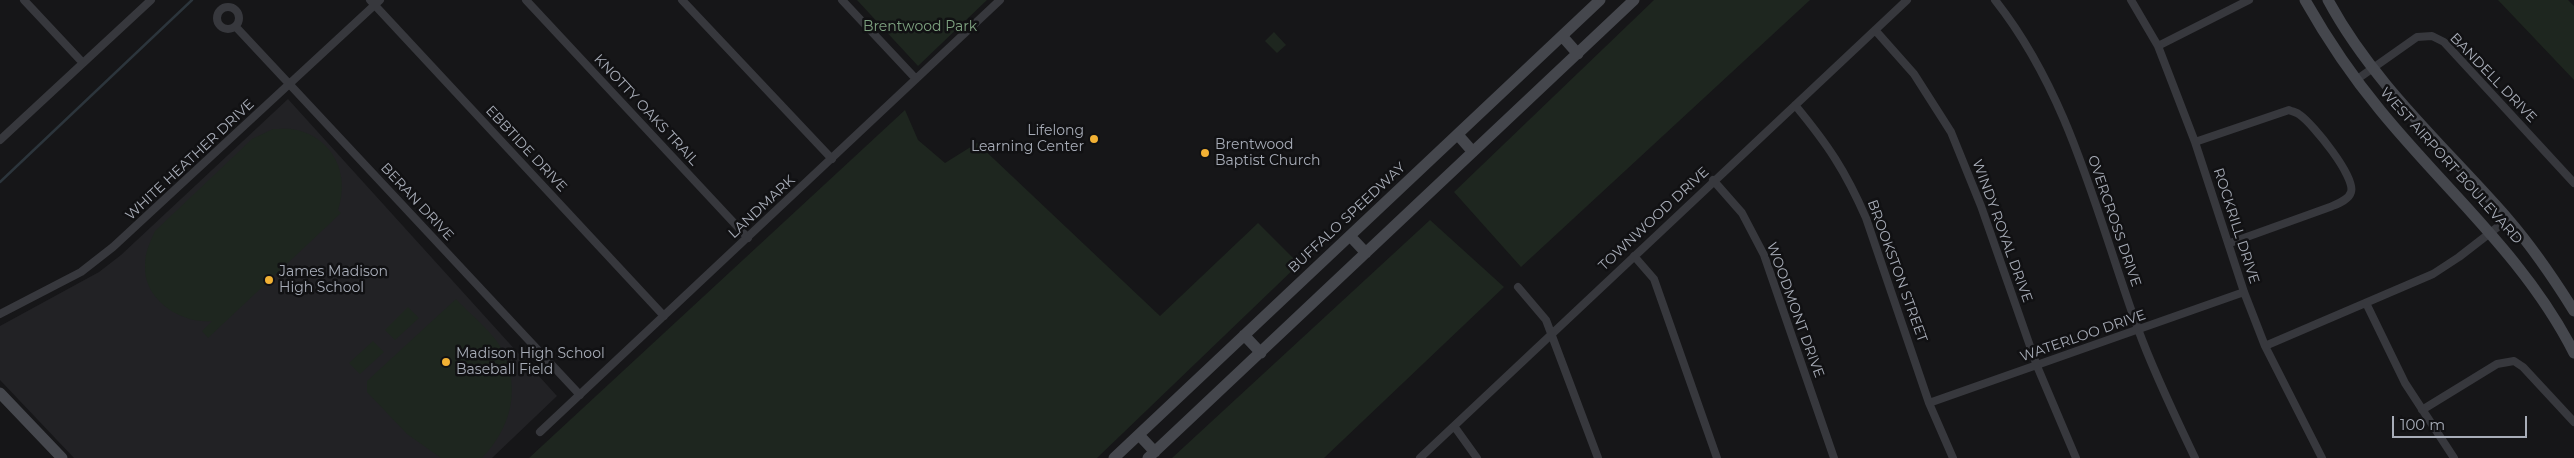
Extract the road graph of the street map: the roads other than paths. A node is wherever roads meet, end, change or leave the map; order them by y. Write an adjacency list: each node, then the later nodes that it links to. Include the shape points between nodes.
1 (24, 0): 21 (street)
2 (151, 0): 21 (street)
3 (526, 0): 37 (street, KNOTTY OAKS TRAIL)
4 (682, 0): 31 (street)
5 (842, 0): 23 (street)
6 (1000, 0): 23 (street, LANDMARK)
7 (1600, 0): 18 (main road, BUFFALO SPEEDWAY)
8 (1634, 0): 20 (main road)
9 (1907, 0): 17 (street, TOWNWOOD DRIVE)
10 (1995, 0): 47 (street, OVERCROSS DRIVE, via 2022,38 2061,110)
11 (2131, 0): 19 (street, ROCKRILL DRIVE)
12 (2250, 0): 19 (street)
13 (2305, 0): 24 (main road, WEST AIRPORT BOULEVARD)
14 (2328, 0): 22 (main road, WEST AIRPORT BOULEVARD)
15 (375, 2): 25 (street, WHITE HEATHER DRIVE); 46 (street, EBBTIDE DRIVE)
16 (236, 27): 25 (street, BERAN DRIVE)
17 (1875, 30): 26 (street, TOWNWOOD DRIVE); 53 (street, WINDY ROYAL DRIVE, via 1914,74 1951,132 1981,206)
18 (1562, 36): 20 (main road); 27 (main road, BUFFALO SPEEDWAY)
19 (2158, 46): 29 (street, ROCKRILL DRIVE)
20 (1578, 54): 30 (main road)
21 (83, 63): 28 (street)
22 (2372, 68): 24 (street, BANDELL DRIVE); 33 (street, BANDELL DRIVE, via 2416,37 2432,36 2444,42); 34 (main road, WEST AIRPORT BOULEVARD)
23 (916, 79): 31 (street, LANDMARK)
24 (2356, 80): 35 (main road, WEST AIRPORT BOULEVARD)
25 (290, 85): 45 (street, WHITE HEATHER DRIVE, via 91,266); 55 (street, BERAN DRIVE)
26 (1795, 105): 32 (street, TOWNWOOD DRIVE); 56 (street, BROOKSTON STREET, via 1828,145 1853,189 1866,218)
27 (1458, 135): 30 (main road); 36 (main road, BUFFALO SPEEDWAY)
28 (1, 137)
29 (2195, 142): 38 (street, ROCKRILL DRIVE); 38 (street, via 2289,110 2299,114 2352,182 2351,193 2330,207)
30 (1473, 152): 39 (main road)
31 (832, 160): 37 (street, LANDMARK)
32 (1714, 180): 40 (street, TOWNWOOD DRIVE); 69 (street, WOODMONT DRIVE, via 1742,213 1764,255)
33 (2574, 183)
34 (2508, 219): 35 (street); 44 (main road, WEST AIRPORT BOULEVARD, via 2550,273)
35 (2490, 232): 43 (street, via 2446,267); 52 (main road, WEST AIRPORT BOULEVARD, via 2538,292)
36 (1350, 236): 39 (main road); 49 (main road, BUFFALO SPEEDWAY)
37 (748, 238): 46 (street, LANDMARK)
38 (2230, 243): 42 (street, ROCKRILL DRIVE)
39 (1366, 253): 51 (main road)
40 (1634, 256): 48 (street, TOWNWOOD DRIVE); 68 (street, via 1654,279)
41 (1518, 287): 48 (street, via 1546,320)
42 (2244, 292): 47 (street, WATERLOO DRIVE); 50 (street, ROCKRILL DRIVE)
43 (2366, 303): 50 (street); 57 (street, via 2392,359)
44 (2574, 311)
45 (0, 314)
46 (664, 316): 55 (street, LANDMARK)
47 (2139, 330): 53 (street, WATERLOO DRIVE); 72 (street, OVERCROSS DRIVE)
48 (1551, 333): 59 (street, TOWNWOOD DRIVE); 67 (street)
49 (1244, 336): 51 (main road); 61 (main road, BUFFALO SPEEDWAY)
50 (2266, 346): 73 (street, ROCKRILL DRIVE)
51 (1261, 353): 62 (main road)
52 (2574, 353)
53 (2037, 366): 56 (street, WATERLOO DRIVE); 71 (street, WINDY ROYAL DRIVE)
54 (0, 393): 63 (main road)
55 (580, 395): 60 (street, LANDMARK)
56 (1929, 403): 70 (street, BROOKSTON STREET)
57 (2422, 410): 58 (street, via 2497,364 2514,361); 74 (street)
58 (2574, 422)
59 (1454, 426): 65 (street, TOWNWOOD DRIVE); 66 (street)
60 (540, 432)
61 (1139, 435): 62 (main road); 64 (main road, BUFFALO SPEEDWAY)
62 (1151, 455)
63 (62, 458)
64 (1114, 458)
65 (1420, 458)
66 (1478, 458)
67 (1598, 458)
68 (1717, 458)
69 (1834, 458)
70 (1953, 458)
71 (2076, 458)
72 (2195, 458)
73 (2322, 458)
74 (2454, 458)

